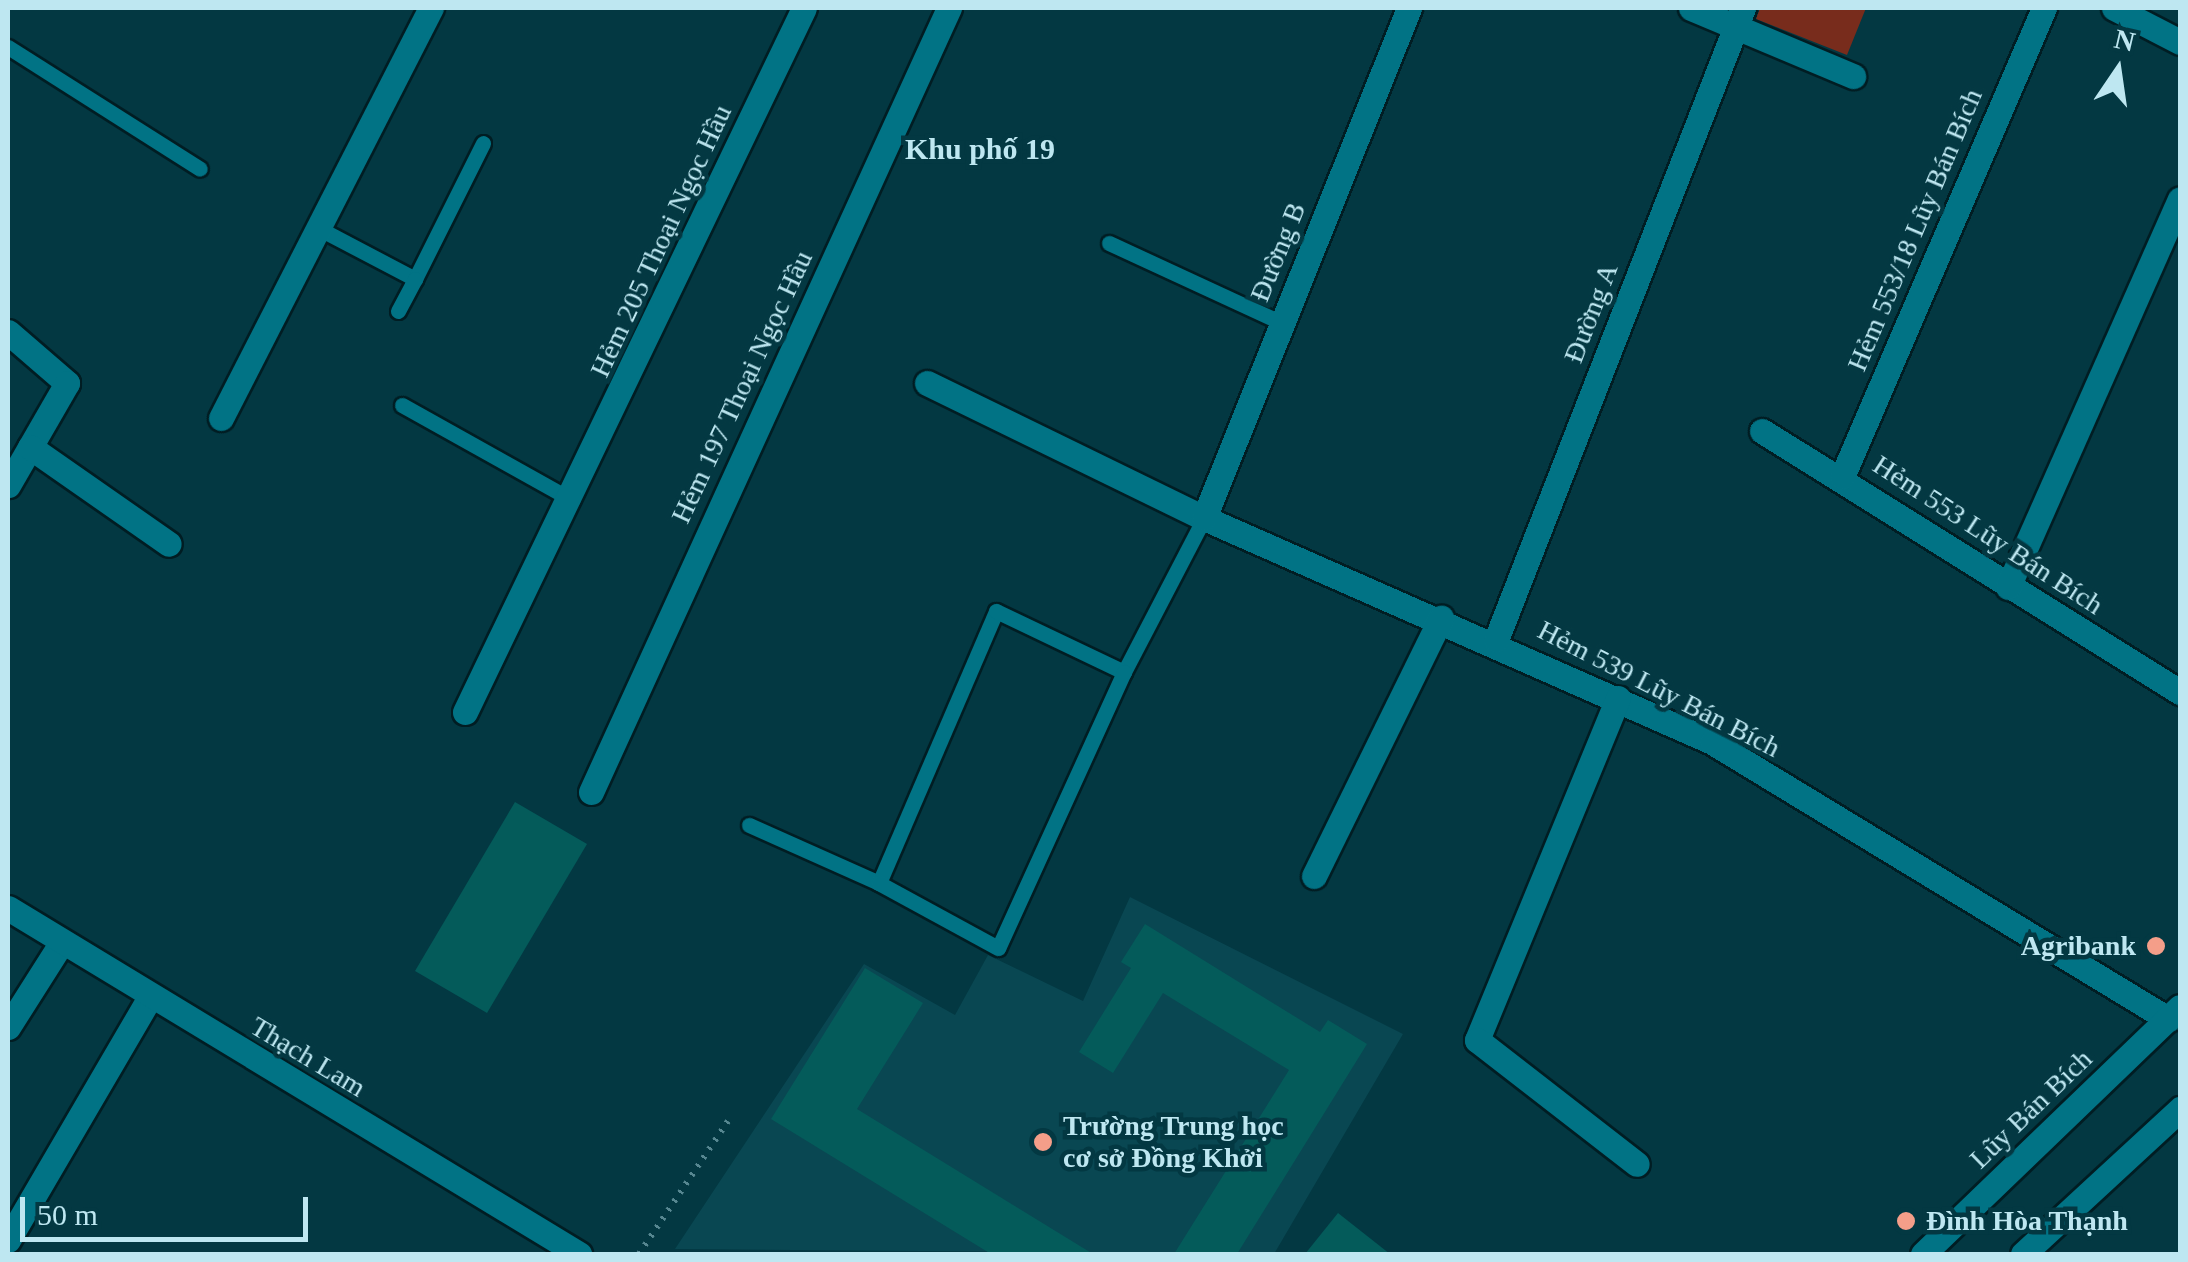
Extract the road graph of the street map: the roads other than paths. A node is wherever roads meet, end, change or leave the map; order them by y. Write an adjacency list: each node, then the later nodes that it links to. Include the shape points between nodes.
1 (431, 8): 15 (street)
2 (804, 8): 28 (street, Hẻm 205 Thoại Ngọc Hầu)
3 (949, 8): 38 (street, Hẻm 197 Thoại Ngọc Hầu)
4 (1408, 8): 19 (street, Đường B)
5 (1691, 8): 8 (street)
6 (2044, 8): 26 (street, Hẻm 553/18 Lũy Bán Bích)
7 (2114, 8): 9 (street)
8 (1740, 17): 11 (street); 33 (street, Đường A)
9 (2180, 42)
10 (8, 47): 13 (lane)
11 (1853, 76)
12 (483, 143): 17 (lane)
13 (200, 169)
14 (2180, 200): 31 (street)
15 (318, 228): 17 (lane); 23 (street)
16 (1110, 243): 19 (lane)
17 (415, 279): 18 (lane)
18 (398, 311)
19 (1282, 322): 29 (street, Đường B)
20 (8, 332): 25 (street, via 67,382)
21 (928, 384): 29 (street, Hẻm 539 Lũy Bán Bích)
22 (402, 405): 28 (lane)
23 (222, 418)
24 (1762, 431): 26 (street, Hẻm 553 Lũy Bán Bích)
25 (30, 448): 27 (street); 30 (street)
26 (1842, 477): 31 (street, Hẻm 553 Lũy Bán Bích)
27 (8, 485)
28 (572, 500): 37 (street, Hẻm 205 Thoại Ngọc Hầu)
29 (1204, 518): 32 (street, Hẻm 539 Lũy Bán Bích); 34 (lane)
30 (170, 544)
31 (2008, 587): 35 (street, Hẻm 553 Lũy Bán Bích)
32 (1441, 618): 33 (street, Hẻm 539 Lũy Bán Bích); 40 (street)
33 (1496, 640): 36 (street, Hẻm 539 Lũy Bán Bích)
34 (1124, 672): 41 (lane, via 996,611); 41 (lane, via 998,948)
35 (2180, 692)
36 (1618, 698): 45 (street, Hẻm 539 Lũy Bán Bích, via 1712,742); 48 (street, via 1478,1030 1481,1046)
37 (465, 712)
38 (591, 792)
39 (749, 825): 41 (lane)
40 (1314, 876)
41 (879, 883)
42 (8, 908): 43 (street, Thạch Lam)
43 (62, 942): 44 (street, Thạch Lam); 46 (street)
44 (150, 997): 49 (street); 51 (street, Thạch Lam)
45 (2174, 1013): 52 (street, Lũy Bán Bích)
46 (8, 1027)
47 (2180, 1109): 53 (street)
48 (1637, 1164)
49 (8, 1242): 50 (street)
50 (26, 1254)
51 (579, 1254)
52 (1922, 1254)
53 (2023, 1254)

